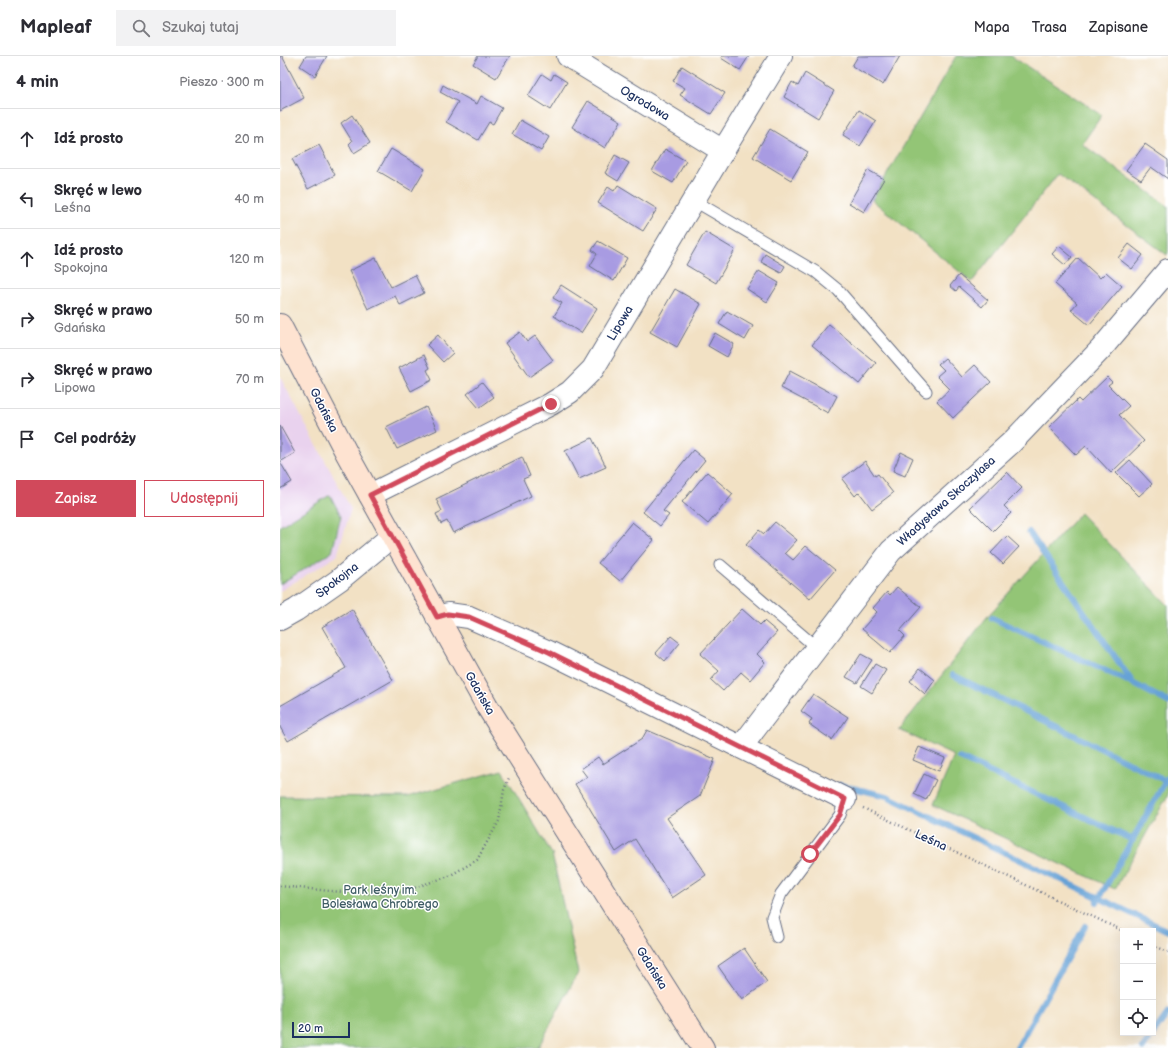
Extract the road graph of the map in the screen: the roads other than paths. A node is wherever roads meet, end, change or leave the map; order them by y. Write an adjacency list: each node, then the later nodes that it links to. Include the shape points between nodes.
1 (568, 56): 3 (street, Ogrodowa)
2 (781, 56): 3 (street, Lipowa)
3 (723, 151): 4 (street, Lipowa)
4 (693, 200): 7 (lane, via 816,272 838,290); 8 (street, Lipowa, via 593,369 570,392)
5 (1168, 270): 13 (street, Władysława Skoczylasa, via 1101,349 1012,442 891,551)
6 (280, 325): 8 (main road, Gdańska)
7 (926, 391)
8 (370, 495): 9 (main road, Gdańska)
9 (392, 536): 11 (main road, Gdańska); 12 (street, Spokojna, via 339,580)
10 (720, 566): 13 (lane)
11 (437, 617): 14 (street, via 448,614 469,617 549,652); 17 (main road, Gdańska, via 487,706)
12 (280, 619)
13 (817, 648): 14 (street, Władysława Skoczylasa)
14 (741, 747): 15 (street)
15 (845, 799): 16 (lane, via 840,815 781,894 772,917)
16 (777, 938)
17 (703, 1048)

